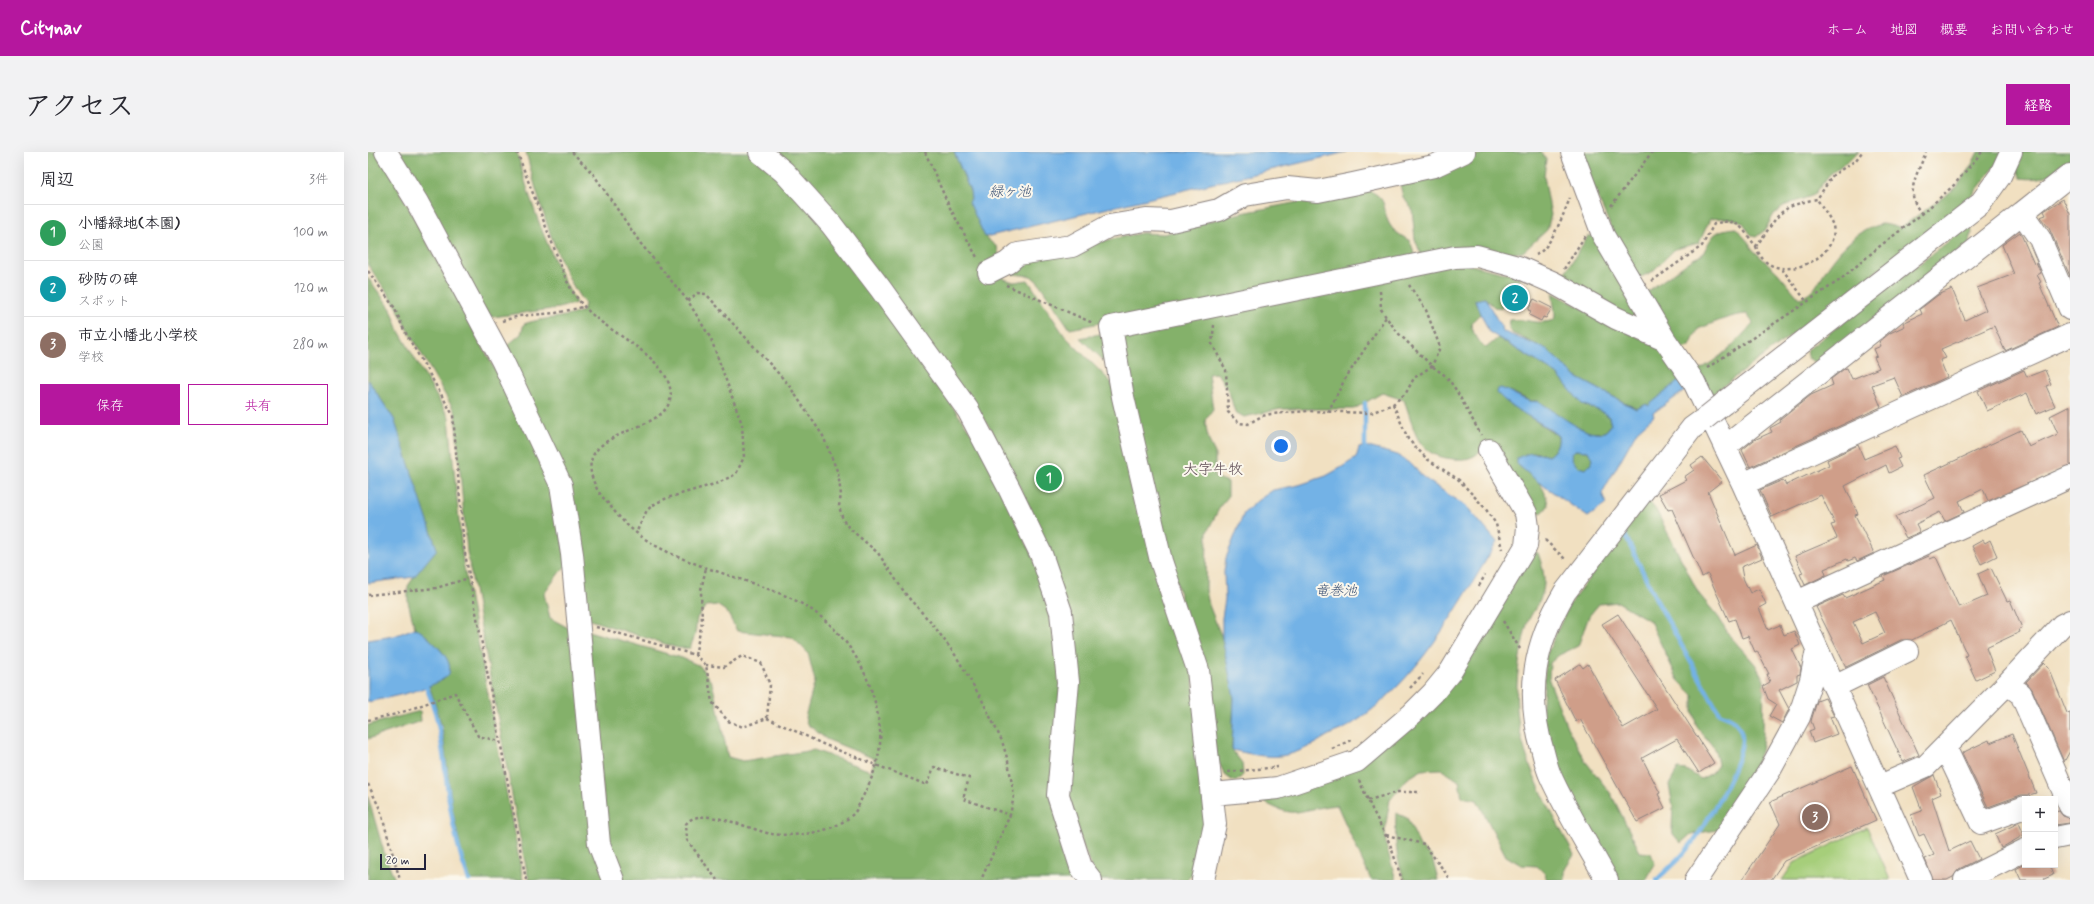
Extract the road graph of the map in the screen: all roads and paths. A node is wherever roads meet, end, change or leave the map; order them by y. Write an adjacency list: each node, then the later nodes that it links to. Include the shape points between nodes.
1 (386, 152): 32 (street, via 417,202)
2 (517, 152): 28 (path, via 566,279)
3 (572, 152): 26 (path, via 594,175 641,244)
4 (760, 152): 90 (street, via 784,172 831,224 968,410 1041,554 1061,612 1068,682 1058,795 1081,867)
5 (1464, 152): 23 (street, via 1434,166 1353,184 1318,191 1287,188 1245,195 1219,210 1171,221 1146,220 1109,226 1072,246 1018,254)
6 (1572, 152): 12 (street)
7 (1652, 152): 17 (path)
8 (1862, 152): 14 (path, via 1856,160 1833,175)
9 (1926, 152): 16 (path, via 1914,177 1913,187 1915,206)
10 (1982, 152): 16 (path, via 1954,185)
11 (2011, 152): 94 (street, bridge, via 2000,176 1980,204 1692,428 1565,592 1552,613 1535,669 1533,705 1539,740 1550,775)
12 (1579, 174): 17 (street); 20 (path, via 1560,223 1538,254 1525,258)
13 (2070, 175): 15 (street)
14 (1817, 199): 18 (path, via 1796,203 1779,213); 21 (path, via 1832,225 1831,242 1827,249 1808,263)
15 (2022, 213): 30 (street, via 2040,240); 39 (street)
16 (1922, 214): 27 (path, via 1840,280)
17 (1598, 223): 24 (path, via 1590,229); 25 (street)
18 (1756, 246): 21 (path, via 1763,259 1770,265); 25 (path, via 1738,224 1722,221 1714,224 1698,249)
19 (1406, 267): 20 (street, via 1455,257 1477,256); 29 (street); 31 (path, via 1380,290 1381,309); 35 (path, via 1412,292 1426,310 1440,347)
20 (1518, 267): 24 (street)
21 (1782, 269): 27 (path)
22 (368, 271): 49 (path, via 394,307 404,330 452,415 464,548)
23 (989, 272)
24 (1554, 283): 34 (street, via 1616,318)
25 (1636, 292): 34 (street)
26 (688, 301): 44 (path, via 711,339 728,383 742,424 744,457 736,474 718,483 656,503 647,510); 80 (path, via 697,293 706,294 788,384 823,436 838,473 841,495 839,506 843,520 878,553 907,596 943,638 982,700 1002,741 1013,782 1014,796)
27 (1807, 302): 36 (path)
28 (584, 307): 32 (path, via 556,313 519,316); 44 (path, via 650,359 663,372 669,383 670,401 666,409 645,424 604,443 590,458 590,470 598,490 617,515)
29 (1212, 307): 38 (path, via 1212,344 1226,370 1228,412 1239,424 1248,424 1271,414); 73 (street, via 1111,327 1123,397 1161,561 1198,670)
30 (2070, 309)
31 (1386, 317): 35 (path, via 1398,333); 38 (path, via 1345,379)
32 (485, 328): 54 (street, via 561,485 572,554)
33 (2070, 335): 42 (street)
34 (1665, 340): 36 (street)
35 (1432, 366): 37 (path, via 1414,378 1406,393); 40 (path, via 1447,377 1456,390)
36 (1692, 379): 39 (street)
37 (1393, 404): 38 (path, via 1372,413); 45 (path, via 1408,439 1427,458 1459,480 1485,508 1496,524)
38 (1328, 412)
39 (1725, 447): 42 (street)
40 (1489, 450): 43 (street, via 1526,513)
41 (2070, 477): 52 (street)
42 (1743, 484): 52 (street)
43 (1528, 527): 46 (path); 51 (street, via 1526,546)
44 (636, 533): 47 (path, via 655,546)
45 (1503, 556)
46 (1565, 558)
47 (706, 568): 58 (path, via 702,590 702,623); 71 (path, via 787,597 811,610 826,621 852,648 873,690 877,708 881,732)
48 (1490, 570): 51 (path, via 1482,579)
49 (470, 578): 50 (path, via 436,588); 67 (path)
50 (368, 595)
51 (1485, 598): 57 (path); 70 (street, via 1451,671 1433,693 1412,714)
52 (1797, 602): 55 (street)
53 (2070, 621): 61 (street, via 2062,625)
54 (578, 622): 58 (path); 87 (street, via 599,844)
55 (1817, 649): 62 (street); 95 (street, via 1811,680 1799,717 1770,770)
56 (1908, 651): 62 (street)
57 (1524, 654)
58 (695, 655): 59 (path)
59 (706, 665): 64 (path, via 712,702 728,721 743,727); 64 (path, via 724,667 742,656 761,662 770,685)
60 (1426, 671): 63 (path)
61 (2007, 684): 68 (street); 77 (street, via 2021,694)
62 (1834, 687): 75 (street)
63 (1407, 691)
64 (767, 718): 71 (path)
65 (368, 720): 67 (path, via 397,714 455,693 478,736)
66 (1356, 735): 70 (path)
67 (499, 741): 86 (path)
68 (1945, 747): 75 (street, via 1926,766); 79 (street, via 1981,823)
69 (1325, 752): 70 (path)
70 (1355, 753): 73 (street, via 1278,788); 81 (path, via 1372,810)
71 (876, 766): 80 (path, via 928,785 934,767 969,778 963,799); 88 (path, via 855,812 843,821 810,834 770,834 713,817 688,820 687,840)
72 (1280, 767): 73 (path)
73 (1210, 783): 91 (street, via 1215,824)
74 (368, 784): 85 (path, via 380,809)
75 (1880, 786): 96 (street)
76 (1421, 792): 78 (path, via 1398,792)
77 (2060, 799)
78 (1368, 800)
79 (2022, 808)
80 (1010, 815): 89 (path)
81 (1386, 835): 92 (path); 93 (path, via 1424,844)
82 (2070, 835): 83 (street)
83 (2058, 837)
84 (2022, 851): 97 (street)
85 (400, 880)
86 (526, 880)
87 (613, 880)
88 (717, 880)
89 (981, 880)
90 (1091, 880)
91 (1202, 880)
92 (1402, 880)
93 (1451, 880)
94 (1607, 880)
95 (1696, 880)
96 (1921, 880)
97 (1964, 880)

